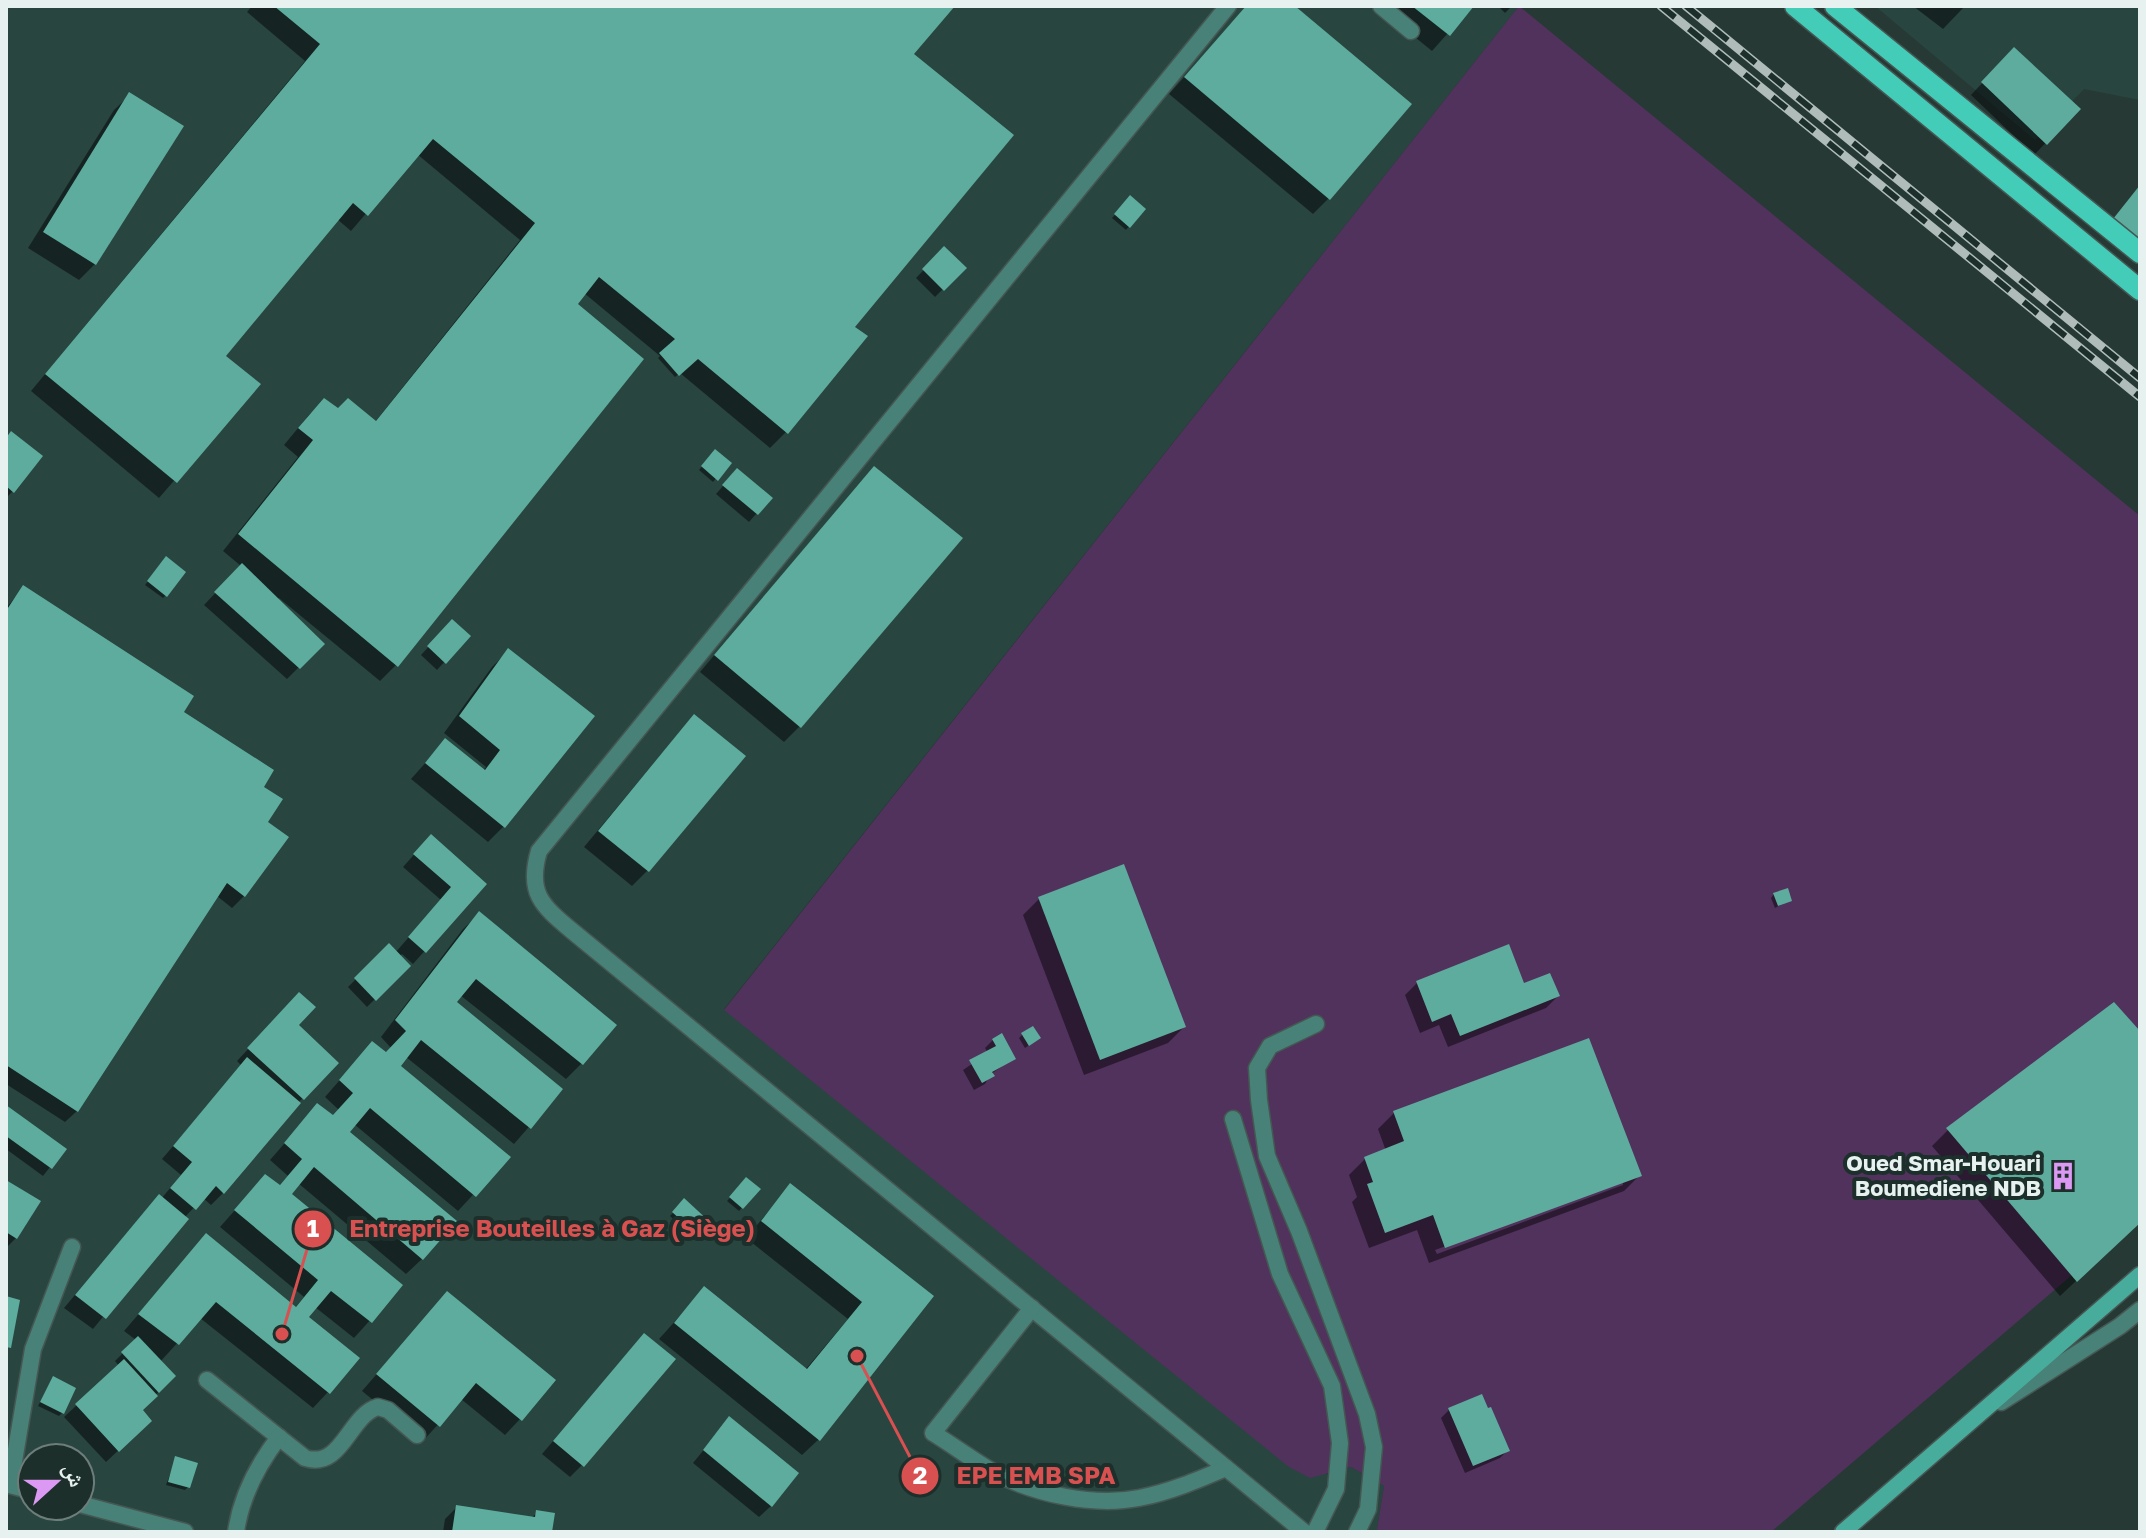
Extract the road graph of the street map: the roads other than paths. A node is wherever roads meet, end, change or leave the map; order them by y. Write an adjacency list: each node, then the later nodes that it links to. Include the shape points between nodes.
1 (1228, 6): 14 (street, via 539,851 532,874 537,893 562,922)
2 (1381, 6): 5 (street)
3 (1795, 6): 7 (main road)
4 (1835, 6): 6 (main road)
5 (1411, 31)
6 (1932, 85): 7 (main road); 8 (main road)
7 (1915, 106): 9 (main road)
8 (2140, 253)
9 (2140, 290)
10 (1316, 1024): 27 (street, via 1270,1046 1257,1068 1259,1100 1267,1156 1367,1414 1374,1447 1368,1509)
11 (1233, 1119): 26 (street, via 1280,1274 1332,1386 1340,1443 1336,1489)
12 (72, 1247): 21 (street, via 33,1349)
13 (2140, 1275): 17 (main road)
14 (1032, 1308): 20 (street); 20 (street, via 933,1433 996,1473 1046,1493 1094,1499 1136,1499)
15 (2140, 1310): 17 (street)
16 (207, 1380): 19 (street)
17 (1973, 1420): 28 (main road)
18 (417, 1435): 19 (street, via 378,1407 319,1461 305,1458)
19 (279, 1437): 24 (street, via 243,1499)
20 (1226, 1468): 25 (street)
21 (8, 1484)
22 (96, 1508): 23 (street)
23 (185, 1532)
24 (236, 1532)
25 (1304, 1532)
26 (1315, 1532)
27 (1357, 1532)
28 (1843, 1532)

